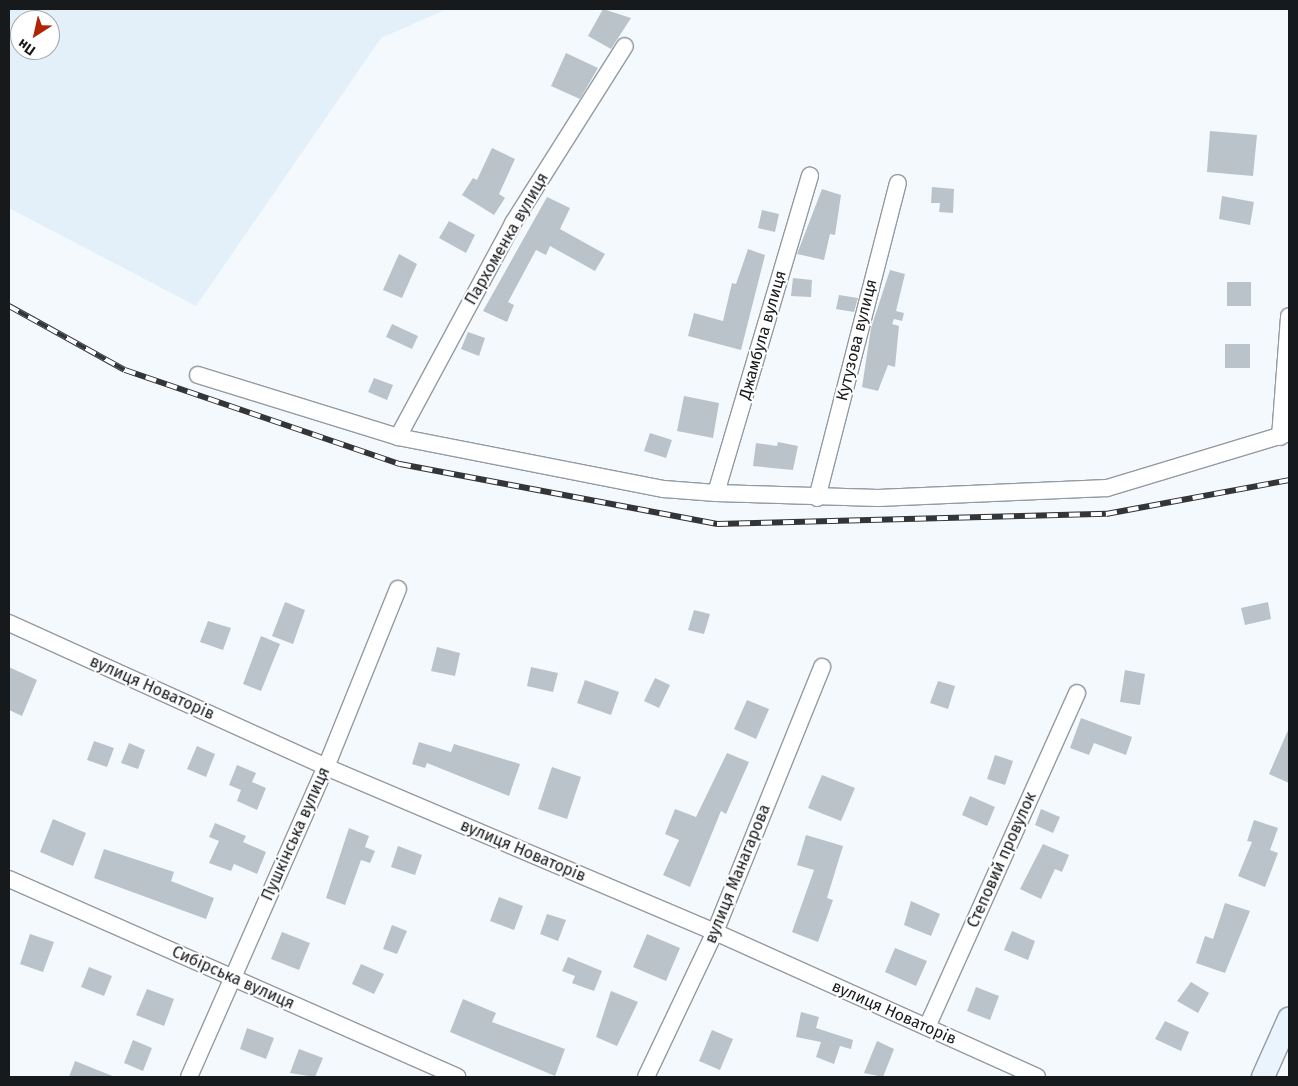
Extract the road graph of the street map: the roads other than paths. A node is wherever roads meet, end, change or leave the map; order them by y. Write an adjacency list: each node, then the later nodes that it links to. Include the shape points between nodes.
1 (625, 46): 7 (street, Пархоменка вулиця, via 513,224)
2 (810, 176): 8 (street, Джамбула вулиця)
3 (898, 183): 9 (street, Кутузова вулиця)
4 (1289, 316): 6 (street)
5 (198, 375): 7 (street)
6 (1285, 435): 9 (street, via 1107,488)
7 (398, 437): 8 (street, via 664,488)
8 (716, 493): 9 (street)
9 (817, 498)
10 (398, 589): 14 (street, Пушкінська вулиця)
11 (9, 623): 14 (street, вулиця Новаторів)
12 (822, 667): 16 (street, вулиця Манагарова)
13 (1078, 693): 19 (street, Степовий провулок)
14 (326, 768): 16 (street, вулиця Новаторів); 17 (street, Пушкінська вулиця)
15 (9, 879): 17 (street, Сибірська вулиця)
16 (715, 932): 19 (street, вулиця Новаторів); 22 (street, вулиця Манагарова)
17 (233, 978): 20 (street, Пушкінська вулиця); 21 (street, Сибірська вулиця)
18 (1289, 1019): 24 (street)
19 (927, 1027): 23 (street, вулиця Новаторів)
20 (189, 1077)
21 (457, 1077)
22 (646, 1077)
23 (1037, 1077)
24 (1263, 1077)

